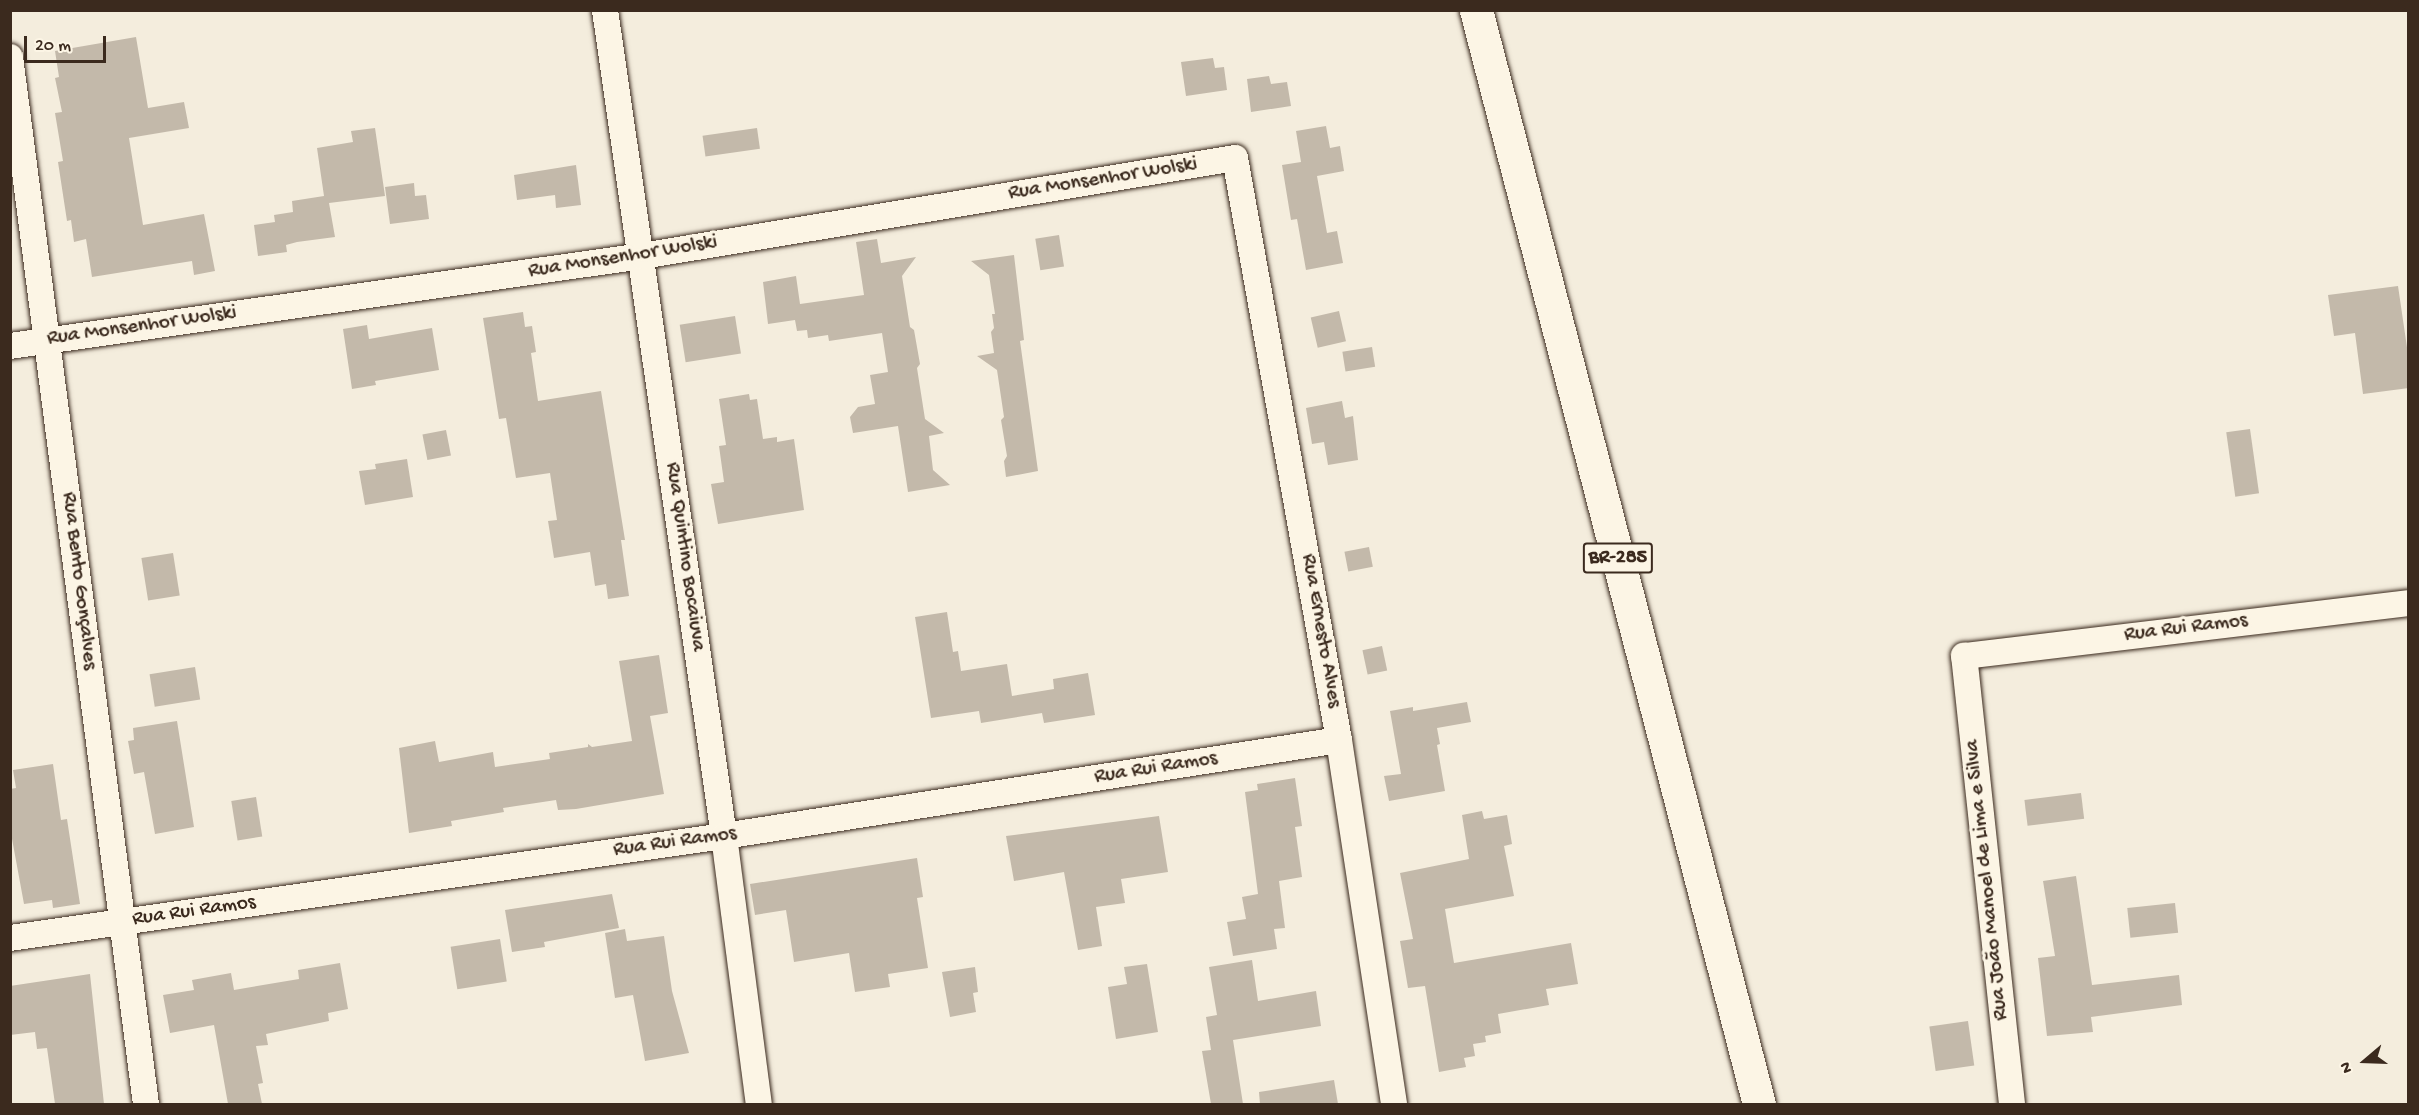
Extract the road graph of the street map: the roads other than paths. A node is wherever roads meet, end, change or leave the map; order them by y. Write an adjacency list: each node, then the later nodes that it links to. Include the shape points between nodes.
1 (605, 10): 5 (street, Rua Quintino Bocaiuva)
2 (1476, 10): 17 (highway, BR-285)
3 (10, 57): 6 (street, Rua Bento Gonçalves)
4 (1235, 158): 5 (street, Rua Monsenhor Wolski); 10 (street, Rua Ernesto Alves)
5 (642, 256): 6 (street, Rua Monsenhor Wolski); 11 (street, Rua Quintino Bocaiuva)
6 (47, 341): 7 (street, Rua Monsenhor Wolski); 12 (street, Rua Bento Gonçalves)
7 (10, 346)
8 (2409, 603): 9 (street, Rua Rui Ramos)
9 (1964, 656): 18 (street, Rua João Manoel de Lima e Silva)
10 (1339, 740): 11 (street, Rua Rui Ramos); 16 (street, Rua Ernesto Alves)
11 (724, 837): 12 (street, Rua Rui Ramos); 15 (street, Rua Quintino Bocaiuva)
12 (122, 922): 13 (street, Rua Rui Ramos); 14 (street, Rua Bento Gonçalves)
13 (10, 938)
14 (146, 1104)
15 (759, 1104)
16 (1394, 1104)
17 (1760, 1104)
18 (2012, 1104)

